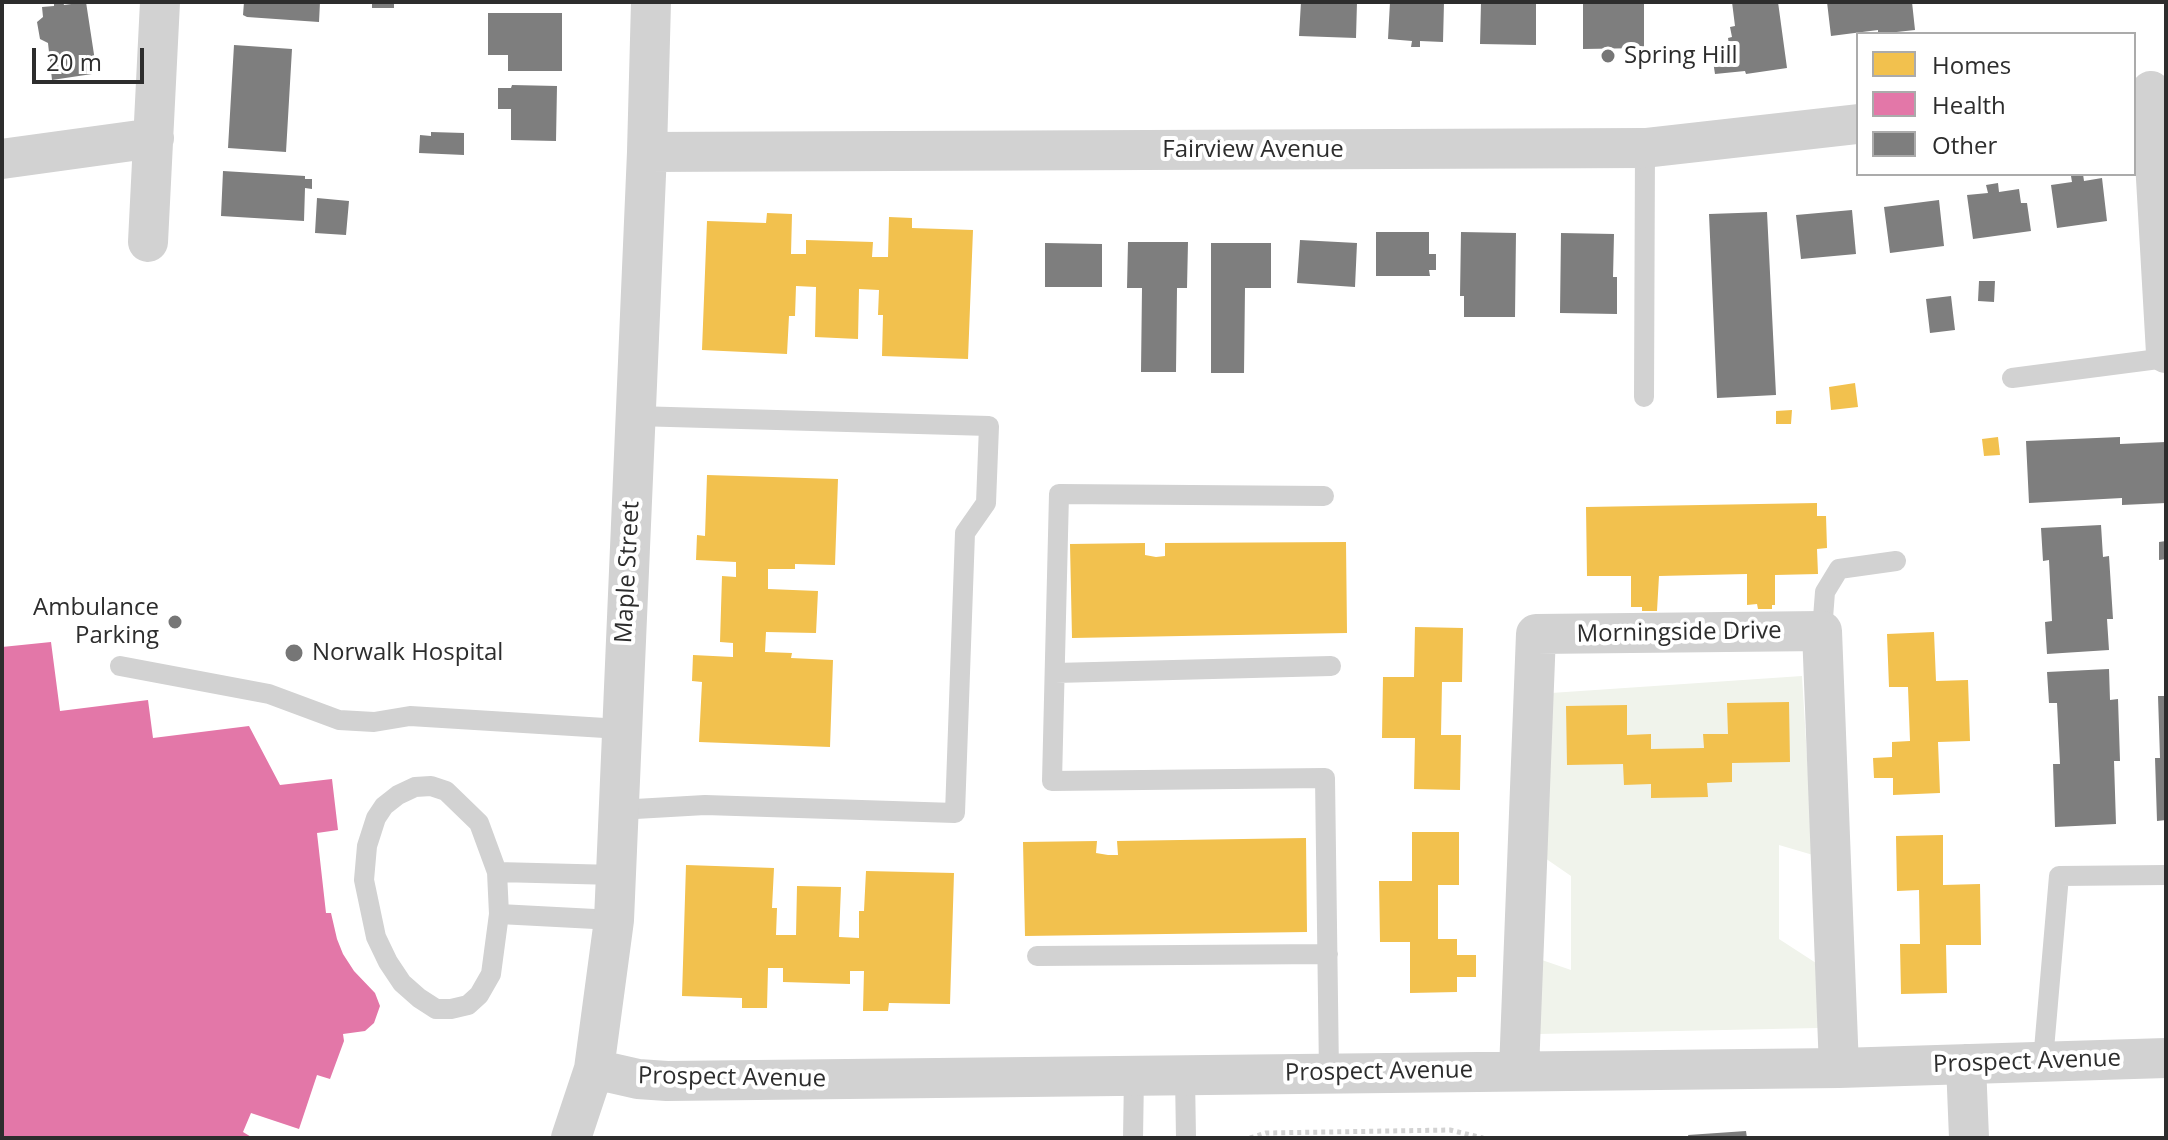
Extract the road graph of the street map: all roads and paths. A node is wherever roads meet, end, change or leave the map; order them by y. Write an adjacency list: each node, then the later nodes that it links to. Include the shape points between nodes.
1 (160, 2): 5 (street)
2 (651, 2): 7 (street, Maple Street)
3 (2150, 91): 10 (street)
4 (1856, 124): 6 (street, Fairview Avenue)
5 (154, 138): 8 (street); 9 (street)
6 (1645, 148): 7 (street, Fairview Avenue); 12 (lane)
7 (647, 152): 13 (street, Maple Street)
8 (2, 159)
9 (148, 242)
10 (2166, 355): 11 (lane)
11 (2012, 378)
12 (1644, 397)
13 (635, 416): 20 (street, Maple Street); 21 (lane, via 989,426 986,503 965,533 955,813 705,805)
14 (1324, 496): 19 (lane, via 1059,494)
15 (1896, 561): 16 (lane, via 1839,569 1825,592)
16 (1822, 631): 32 (street); 34 (street, Morningside Drive, via 1536,634)
17 (120, 666): 20 (lane, via 269,694 339,720 410,716)
18 (1331, 666): 19 (lane)
19 (1055, 673): 27 (lane, via 1052,781 1325,778)
20 (621, 729): 21 (street, Maple Street)
21 (618, 810): 23 (street, Maple Street)
22 (497, 872): 23 (lane); 25 (lane); 25 (lane, via 479,823 446,791 431,786 398,795 376,818 364,880 368,910 388,962 402,983 436,1009 468,1005 479,995 491,974)
23 (616, 875): 26 (street, Maple Street)
24 (2166, 875): 30 (lane, via 2059,876)
25 (499, 914): 26 (lane)
26 (614, 920): 33 (street, Maple Street)
27 (1328, 954): 28 (lane); 35 (lane)
28 (1037, 956)
29 (2166, 1058): 30 (street, Prospect Avenue)
30 (2043, 1061): 31 (street, Prospect Avenue)
31 (1966, 1064): 32 (street, Prospect Avenue); 43 (street)
32 (1839, 1068): 34 (street, Prospect Avenue)
33 (594, 1069): 36 (street, Prospect Avenue, via 667,1081); 38 (street, Maple Street)
34 (1519, 1070): 35 (street, Prospect Avenue)
35 (1329, 1073): 37 (street, Prospect Avenue)
36 (1134, 1076): 37 (street, Prospect Avenue); 39 (lane)
37 (1185, 1076): 40 (lane)
38 (571, 1138)
39 (1133, 1138)
40 (1186, 1138)
41 (1250, 1138): 42 (path, via 1266,1133 1450,1130)
42 (1483, 1138)
43 (1969, 1138)

